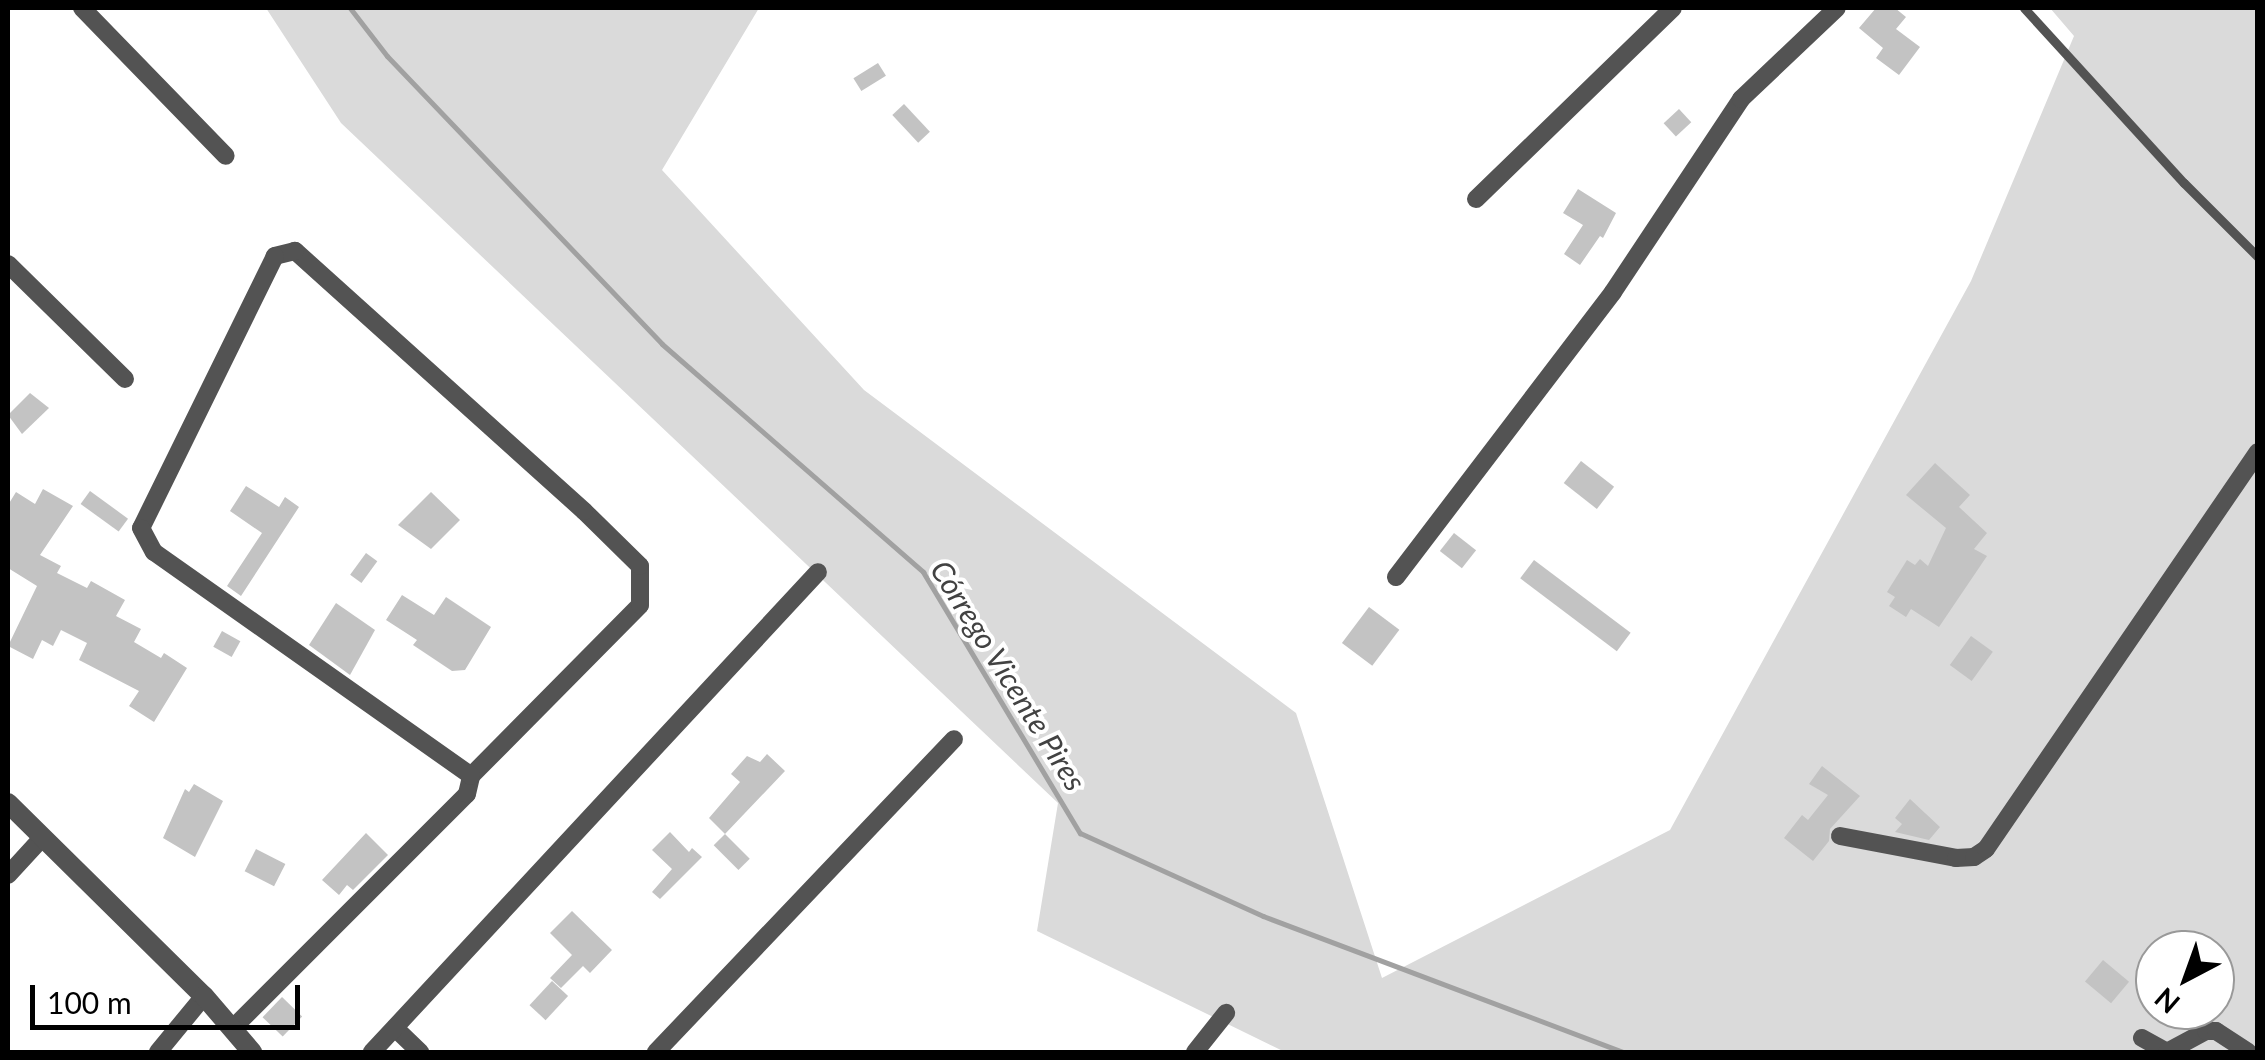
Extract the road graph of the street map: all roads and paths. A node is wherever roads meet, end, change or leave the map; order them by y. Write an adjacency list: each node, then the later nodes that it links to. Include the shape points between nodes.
1 (82, 8): 5 (street)
2 (1673, 8): 6 (street)
3 (1837, 8): 12 (street, via 1742,99 1613,292)
4 (2024, 8): 7 (lane)
5 (226, 156)
6 (1476, 199)
7 (2258, 256)
8 (8, 264): 9 (street)
9 (124, 379)
10 (2258, 452): 16 (street, via 1986,850 1956,858)
11 (818, 572): 21 (street)
12 (1396, 577)
13 (954, 739): 28 (street)
14 (471, 776): 14 (street, via 640,605 640,566 295,251 275,256 141,528 154,552); 22 (street, via 467,794)
15 (8, 803): 17 (street)
16 (1840, 836)
17 (42, 838): 18 (street); 19 (street)
18 (8, 874)
19 (204, 996): 22 (street); 24 (street)
20 (1226, 1013): 29 (street)
21 (394, 1028): 26 (street); 27 (street)
22 (232, 1029): 25 (street)
23 (2142, 1038): 30 (street, via 2166,1052 2216,1031)
24 (158, 1052)
25 (252, 1052)
26 (372, 1052)
27 (420, 1052)
28 (656, 1052)
29 (1195, 1052)
30 (2248, 1052)

